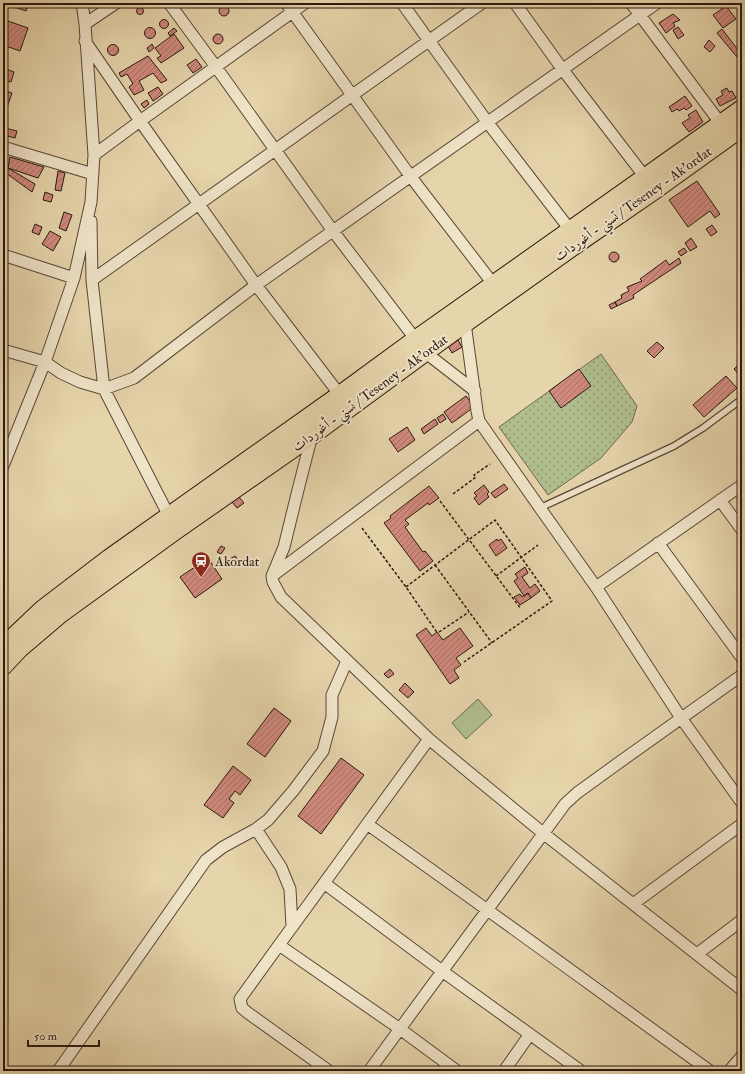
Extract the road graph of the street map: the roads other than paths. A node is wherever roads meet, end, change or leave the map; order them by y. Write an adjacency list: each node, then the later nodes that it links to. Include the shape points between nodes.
1 (82, 3): 13 (street)
2 (116, 3): 13 (street)
3 (169, 3): 16 (street)
4 (286, 3): 11 (street)
5 (305, 3): 11 (street)
6 (402, 3): 15 (street)
7 (482, 3): 15 (street)
8 (515, 3): 17 (street)
9 (631, 3): 12 (street)
10 (657, 3): 12 (street)
11 (292, 12): 16 (street); 18 (street)
12 (640, 16): 17 (street); 22 (street)
13 (85, 24): 14 (street)
14 (85, 40): 20 (street); 26 (street)
15 (429, 41): 18 (street); 21 (street)
16 (216, 67): 20 (street); 25 (street)
17 (563, 70): 21 (street); 29 (street)
18 (352, 95): 25 (street); 28 (street)
19 (742, 109): 22 (main road)
20 (140, 121): 26 (street); 31 (street)
21 (488, 123): 28 (street); 32 (street)
22 (720, 124): 29 (main road)
23 (742, 127): 39 (main road, تسني - أغوردات / Teseney - Ak'ordat)
24 (4, 149): 27 (street)
25 (275, 150): 31 (street); 33 (street)
26 (94, 155): 27 (street)
27 (92, 174): 30 (street)
28 (411, 177): 33 (street); 38 (street)
29 (645, 178): 32 (main road)
30 (91, 202): 35 (street); 36 (street)
31 (199, 204): 36 (street); 37 (street)
32 (571, 230): 38 (main road)
33 (333, 231): 37 (street); 40 (street)
34 (3, 255): 35 (street)
35 (74, 278): 42 (street)
36 (92, 280): 43 (street)
37 (256, 285): 43 (street, via 134,378); 45 (street)
38 (494, 285): 40 (main road)
39 (466, 323): 40 (main road, تسني - أغوردات / Teseney - Ak'ordat); 44 (street)
40 (421, 346): 44 (street); 45 (main road); 48 (main road, تسني - أغوردات / Teseney - Ak'ordat)
41 (3, 350): 42 (street)
42 (46, 362): 43 (street, via 80,382); 49 (street)
43 (104, 389): 54 (street)
44 (474, 390): 47 (street)
45 (340, 395): 54 (main road)
46 (742, 399): 53 (lane, via 674,446)
47 (479, 422): 53 (street); 57 (street)
48 (312, 435): 54 (main road, تسني - أغوردات / Teseney - Ak'ordat); 57 (street, via 284,546)
49 (8, 443): 50 (street)
50 (3, 466)
51 (742, 485): 52 (street)
52 (720, 500): 55 (street); 56 (street)
53 (540, 508): 58 (street)
54 (173, 523): 59 (main road, via 110,558 42,610); 62 (main road, تسني - أغوردات / Teseney - Ak'ordat, via 60,614)
55 (742, 530)
56 (658, 543): 58 (street); 60 (street)
57 (272, 576): 61 (street, via 280,597)
58 (596, 587): 64 (street)
59 (3, 647)
60 (742, 658)
61 (347, 661): 65 (street); 69 (street, via 332,694 332,717 323,751 293,791 268,820)
62 (3, 666)
63 (742, 675): 64 (street)
64 (681, 718): 66 (street); 70 (street, via 577,793 565,804)
65 (429, 739): 67 (street); 70 (street)
66 (742, 803)
67 (367, 824): 71 (street); 73 (street)
68 (742, 824): 72 (street)
69 (256, 829): 75 (street, via 281,867 290,889); 83 (street, via 223,847 206,860)
70 (543, 833): 72 (street); 73 (street)
71 (324, 883): 75 (street); 78 (street)
72 (633, 904): 77 (street)
73 (487, 909): 78 (street); 89 (street)
74 (742, 920): 77 (street)
75 (292, 927): 76 (street)
76 (279, 945): 80 (street); 84 (street, via 240,999 242,1008)
77 (697, 954): 79 (street)
78 (442, 971): 80 (street); 81 (street)
79 (742, 990)
80 (400, 1029): 85 (street); 86 (street)
81 (530, 1034): 87 (street); 88 (street)
82 (742, 1056): 90 (street)
83 (58, 1071)
84 (329, 1071)
85 (369, 1071)
86 (457, 1071)
87 (504, 1071)
88 (581, 1071)
89 (710, 1071)
90 (730, 1071)

